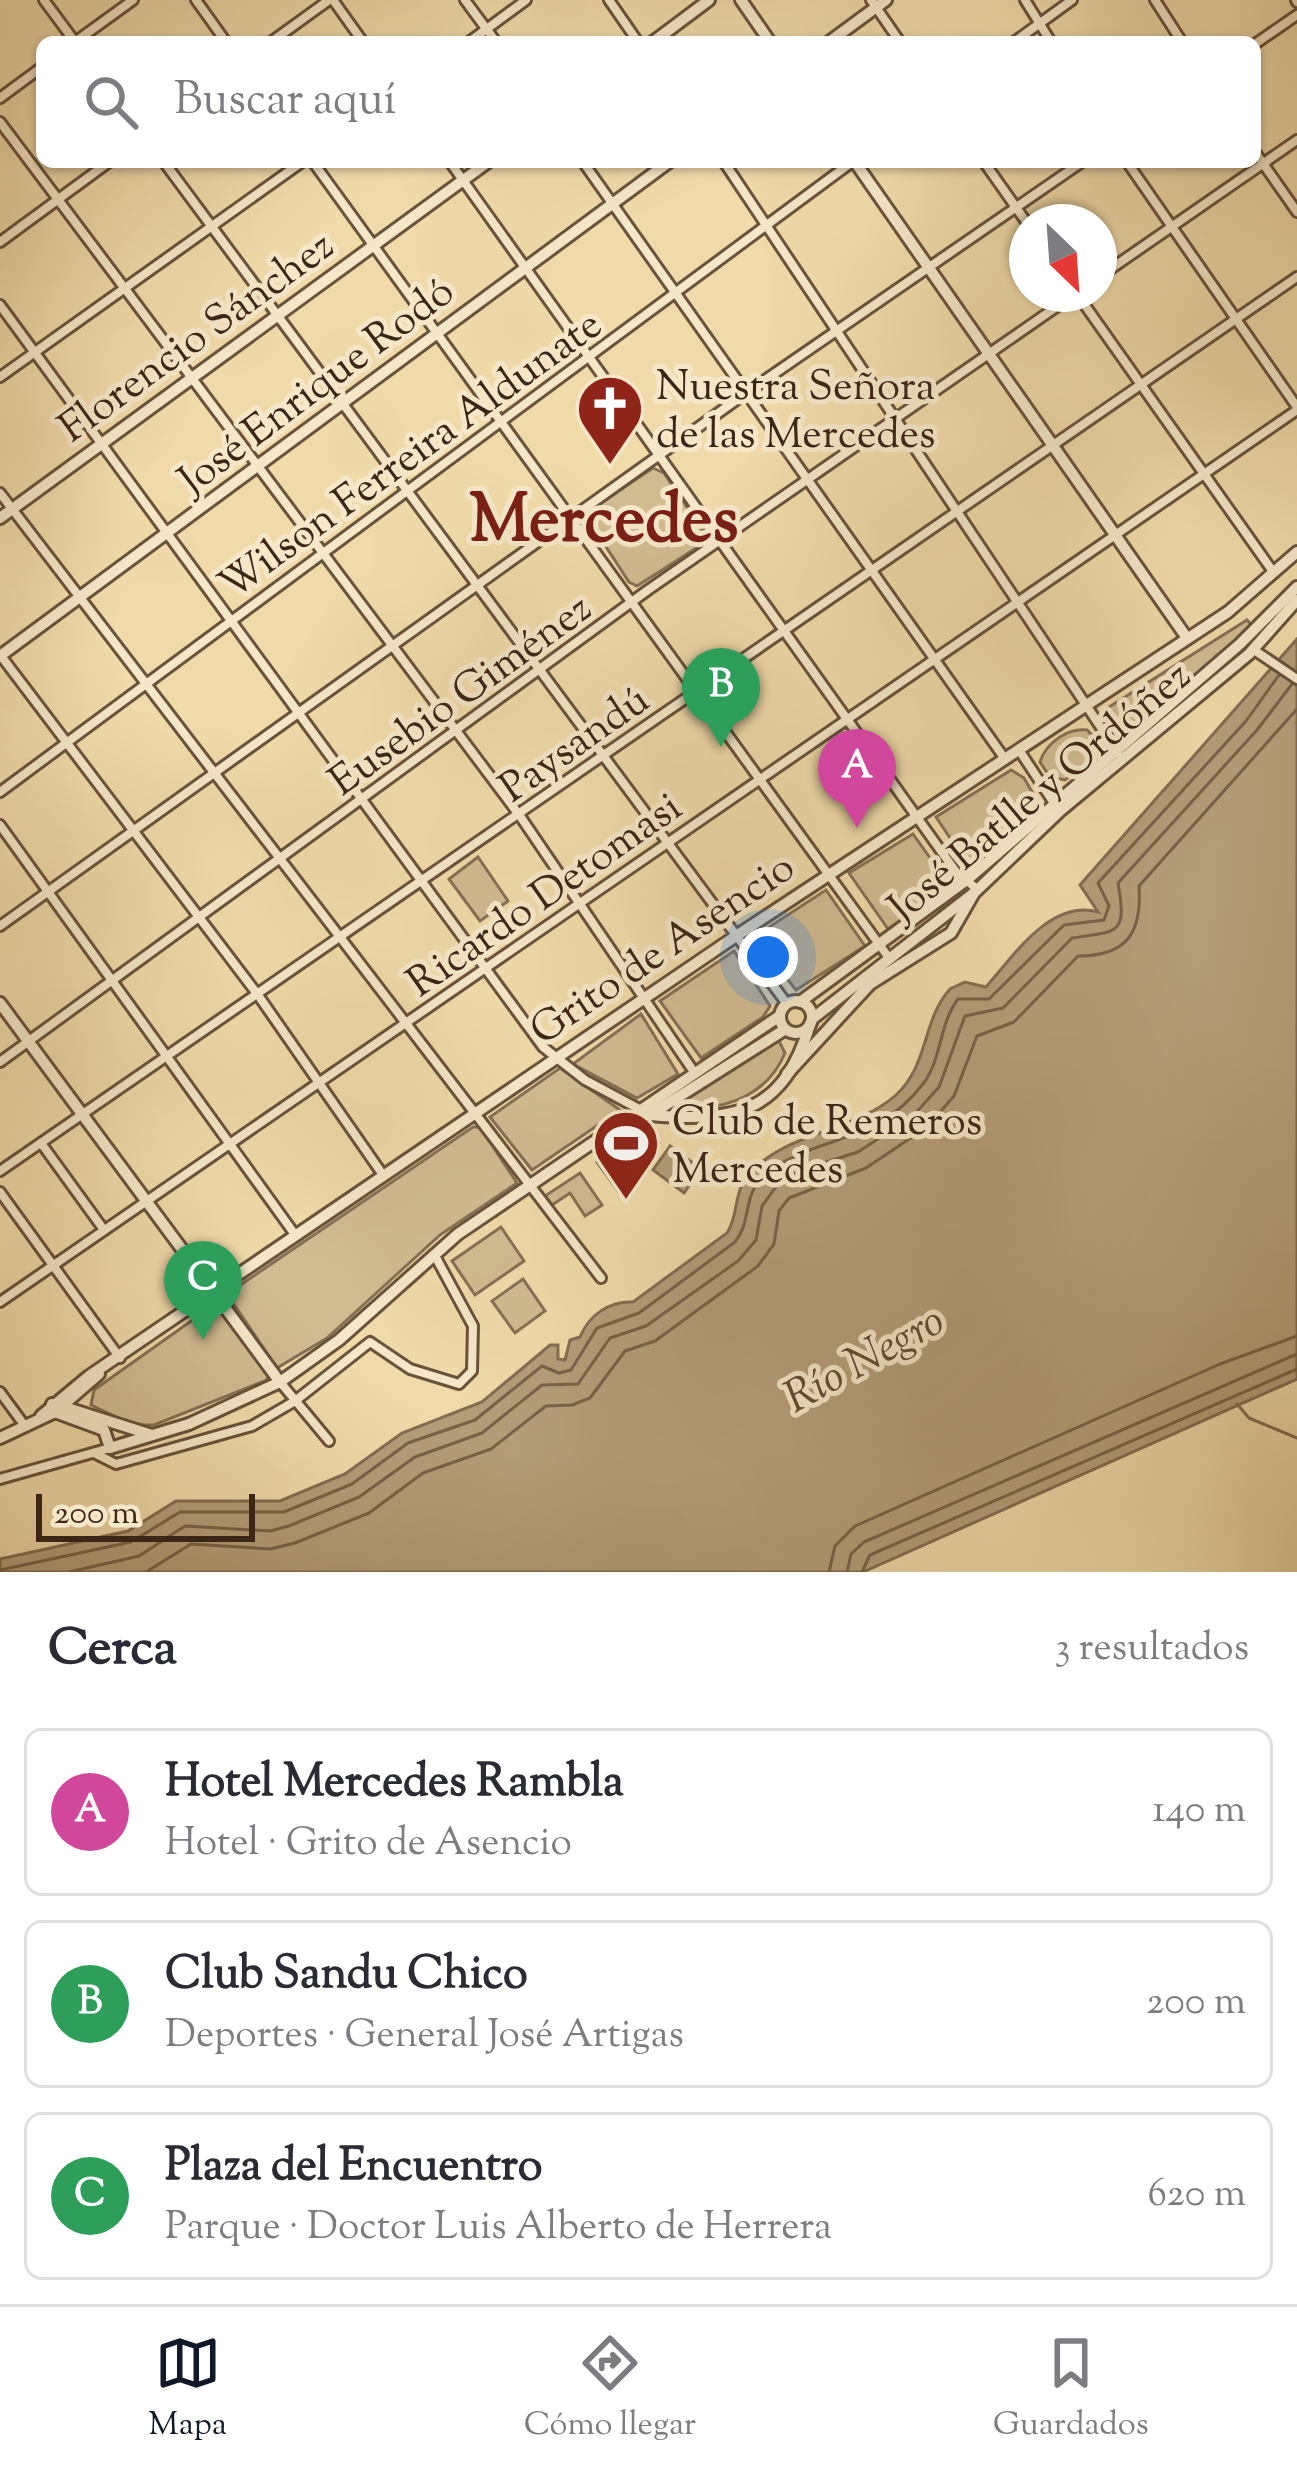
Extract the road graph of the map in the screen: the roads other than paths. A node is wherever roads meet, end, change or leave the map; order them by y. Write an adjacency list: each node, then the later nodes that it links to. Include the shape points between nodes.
1 (44, 0): 17 (street)
2 (133, 0): 18 (street)
3 (196, 0): 19 (street)
4 (331, 0): 20 (street); 21 (street)
5 (465, 0): 16 (street)
6 (526, 0): 16 (street)
7 (608, 0): 24 (street)
8 (709, 0): 25 (street)
9 (741, 0): 26 (street)
10 (1024, 0): 15 (street)
11 (1072, 0): 15 (street)
12 (1155, 0): 31 (street)
13 (878, 2): 27 (street); 28 (street)
14 (1297, 15): 32 (street)
15 (1039, 24): 29 (street); 30 (street)
16 (487, 30): 22 (street); 23 (street)
17 (71, 36)
18 (83, 36)
19 (222, 36)
20 (280, 36)
21 (358, 36)
22 (478, 36)
23 (492, 36)
24 (634, 36)
25 (660, 36)
26 (766, 36)
27 (837, 36)
28 (897, 36)
29 (1022, 36)
30 (1047, 36)
31 (1178, 36)
32 (1261, 40)
33 (36, 71): 34 (street)
34 (0, 98)
35 (0, 122): 55 (street)
36 (1297, 140): 38 (street)
37 (1261, 161): 38 (street)
38 (1263, 164): 60 (street)
39 (101, 168): 55 (street)
40 (168, 168): 62 (street)
41 (294, 168): 62 (street)
42 (318, 168): 65 (street)
43 (454, 168): 54 (street)
44 (480, 168): 54 (street, Florencio Sánchez)
45 (588, 168): 56 (street)
46 (661, 168): 56 (street, José Enrique Rodó)
47 (728, 168): 61 (street)
48 (846, 168): 61 (street, Wilson Ferreira Aldunate)
49 (858, 168): 67 (street)
50 (988, 168): 57 (street)
51 (1073, 168): 58 (street)
52 (1131, 168): 63 (street)
53 (1257, 168): 63 (street)
54 (463, 180): 65 (street, Florencio Sánchez); 68 (street)
55 (58, 201): 64 (street); 70 (street)
56 (614, 203): 68 (street, José Enrique Rodó); 71 (street)
57 (1014, 204)
58 (1020, 204)
59 (1009, 212): 67 (street)
60 (1297, 212)
61 (768, 224): 71 (street, Wilson Ferreira Aldunate); 77 (street)
62 (212, 227): 70 (street); 75 (street)
63 (1169, 229): 66 (street); 76 (street)
64 (0, 242)
65 (374, 245): 75 (street, Florencio Sánchez); 78 (street)
66 (1117, 265)
67 (929, 267): 77 (street); 80 (street)
68 (526, 268): 78 (street, José Enrique Rodó); 81 (street)
69 (1297, 277): 76 (street, Paysandú)
70 (125, 290): 79 (street); 83 (street)
71 (678, 291): 81 (street, Wilson Ferreira Aldunate); 85 (street)
72 (0, 305): 79 (street)
73 (1049, 312): 80 (street, Eusebio Giménez)
74 (1089, 312): 84 (street)
75 (278, 314): 83 (street, Florencio Sánchez); 86 (street)
76 (1234, 320): 84 (street, Paysandú); 87 (street)
77 (838, 329): 85 (street); 88 (street)
78 (439, 333): 86 (street, José Enrique Rodó); 89 (street)
79 (35, 352): 82 (street); 90 (street)
80 (989, 353): 88 (street, Eusebio Giménez); 91 (street)
81 (591, 358): 89 (street, Wilson Ferreira Aldunate); 92 (street)
82 (0, 377)
83 (191, 378): 90 (street, Florencio Sánchez); 94 (street)
84 (1141, 384): 91 (street, Paysandú); 96 (street)
85 (749, 391): 92 (street); 97 (street)
86 (343, 404): 94 (street, José Enrique Rodó); 98 (street)
87 (1297, 408): 96 (street, Ricardo Detomasi)
88 (897, 417): 97 (street, Eusebio Giménez); 102 (street)
89 (503, 421): 98 (street, Wilson Ferreira Aldunate); 103 (street)
90 (103, 443): 101 (street, Florencio Sánchez); 107 (street)
91 (1052, 446): 102 (street, Paysandú); 108 (street)
92 (659, 454): 93 (street); 95 (street)
93 (645, 465): 95 (street); 100 (street)
94 (258, 467): 107 (street, José Enrique Rodó); 112 (street)
95 (669, 468): 105 (street)
96 (1204, 475): 108 (street, Ricardo Detomasi); 114 (street)
97 (810, 477): 109 (street, Eusebio Giménez); 113 (street)
98 (409, 491): 112 (street, Wilson Ferreira Aldunate); 115 (street)
99 (0, 493): 101 (street)
100 (586, 506): 103 (street); 106 (street)
101 (13, 509): 104 (street, Florencio Sánchez); 119 (street)
102 (960, 510): 113 (street, Paysandú); 120 (street)
103 (572, 515): 106 (street); 115 (street)
104 (0, 518)
105 (707, 521): 109 (street); 110 (street)
106 (585, 531): 117 (street)
107 (169, 534): 119 (street, José Enrique Rodó); 124 (street)
108 (1115, 534): 120 (street, Ricardo Detomasi); 127 (street)
109 (721, 538): 110 (street, Eusebio Giménez); 126 (street)
110 (706, 549): 118 (street, Eusebio Giménez)
111 (1297, 552): 114 (street, Grito de Asencio)
112 (323, 554): 124 (street, Wilson Ferreira Aldunate); 128 (street)
113 (873, 569): 126 (street, Paysandú); 131 (street)
114 (1279, 570): 116 (street); 121 (street, Grito de Asencio)
115 (476, 583): 128 (street); 132 (street)
116 (1297, 583): 125 (street)
117 (625, 587): 118 (street); 123 (street)
118 (648, 590): 123 (street, Eusebio Giménez)
119 (81, 598): 130 (street, José Enrique Rodó); 134 (street)
120 (1020, 600): 131 (street, Ricardo Detomasi); 136 (street)
121 (1244, 600): 125 (street); 127 (street, Grito de Asencio)
122 (1297, 600): 125 (street, José Batlle y Ordóñez)
123 (634, 603): 132 (street, Eusebio Giménez); 135 (street)
124 (232, 620): 134 (street, Wilson Ferreira Aldunate); 137 (street)
125 (1270, 624): 129 (street, José Batlle y Ordóñez); 142 (street)
126 (783, 632): 135 (street, Paysandú); 138 (street)
127 (1186, 638): 136 (street, Grito de Asencio)
128 (392, 645): 137 (street); 139 (street)
129 (1254, 650): 133 (street); 142 (street, José Batlle y Ordóñez)
130 (0, 656): 140 (street)
131 (935, 659): 138 (street, Ricardo Detomasi); 144 (street)
132 (542, 670): 139 (street, Eusebio Giménez); 143 (street)
133 (1297, 680)
134 (146, 684): 140 (street, Wilson Ferreira Aldunate); 145 (street)
135 (698, 690): 143 (street, Paysandú); 146 (street)
136 (1088, 704): 141 (street, Grito de Asencio); 142 (street)
137 (299, 712): 145 (street); 148 (street)
138 (847, 721): 146 (street, Ricardo Detomasi); 151 (street)
139 (458, 733): 148 (street, Eusebio Giménez); 150 (street)
140 (67, 742): 147 (street, Wilson Ferreira Aldunate); 153 (street)
141 (1019, 750): 144 (street, Grito de Asencio); 149 (street)
142 (1119, 754): 149 (street)
143 (605, 755): 150 (street, Paysandú); 154 (street)
144 (1005, 759): 151 (street, Grito de Asencio)
145 (214, 773): 153 (street); 155 (street)
146 (761, 779): 154 (street, Ricardo Detomasi); 156 (street)
147 (0, 792)
148 (363, 800): 155 (street, Eusebio Giménez); 157 (street)
149 (1057, 806): 158 (street)
150 (520, 816): 157 (street, Paysandú); 160 (street)
151 (916, 817): 156 (street, Grito de Asencio); 158 (street)
152 (0, 825): 159 (street)
153 (134, 830): 159 (street); 161 (street)
154 (669, 842): 160 (street, Ricardo Detomasi); 163 (street)
155 (281, 860): 161 (street, Eusebio Giménez); 164 (street)
156 (830, 873): 163 (street, Grito de Asencio); 165 (street)
157 (422, 882): 164 (street, Paysandú); 167 (street)
158 (969, 890): 165 (street); 166 (street, José Batlle y Ordóñez); 182 (street, via 951,933 870,984)
159 (48, 891): 162 (street); 168 (street)
160 (580, 904): 167 (street, Ricardo Detomasi); 170 (street)
161 (201, 918): 168 (street, Eusebio Giménez); 169 (street)
162 (0, 926)
163 (736, 936): 170 (street, Grito de Asencio); 172 (street)
164 (340, 939): 169 (street, Paysandú); 175 (street)
165 (881, 946): 166 (street); 172 (street)
166 (890, 958): 174 (street, José Batlle y Ordóñez)
167 (486, 969): 175 (street, Ricardo Detomasi); 179 (street)
168 (113, 981): 177 (street, Eusebio Giménez); 178 (street)
169 (257, 995): 178 (street, Paysandú); 183 (street)
170 (644, 998): 179 (street, Grito de Asencio); 181 (street)
171 (0, 1003): 177 (street)
172 (794, 1003): 173 (street); 174 (street, via 809,1006)
173 (778, 1016): 176 (street); 181 (street)
174 (811, 1022): 176 (street, via 799,1032); 182 (street)
175 (405, 1025): 183 (street, Ricardo Detomasi); 185 (street)
176 (784, 1030): 184 (street)
177 (29, 1042): 180 (street, Eusebio Giménez); 186 (street)
178 (167, 1056): 186 (street, Paysandú); 188 (street)
179 (556, 1058): 184 (street); 185 (street, Grito de Asencio)
180 (0, 1062)
181 (694, 1072): 184 (street)
182 (787, 1074): 184 (street, via 768,1096 713,1120)
183 (319, 1083): 188 (street, Ricardo Detomasi); 190 (street)
184 (644, 1112): 191 (street)
185 (476, 1113): 190 (street, Grito de Asencio); 191 (street)
186 (84, 1115): 187 (street, Paysandú); 193 (street)
187 (41, 1143): 189 (street, Paysandú); 194 (street)
188 (229, 1144): 193 (street, Ricardo Detomasi); 195 (street)
189 (0, 1171)
190 (383, 1177): 195 (street, Grito de Asencio)
191 (533, 1184): 196 (street); 198 (street)
192 (0, 1192): 197 (street)
193 (147, 1200): 194 (street, Ricardo Detomasi); 199 (street)
194 (104, 1230): 197 (street, Ricardo Detomasi)
195 (296, 1236): 199 (street, Grito de Asencio)
196 (433, 1252): 203 (street, via 339,1340); 206 (street, via 475,1334 466,1380 433,1380 370,1342)
197 (53, 1265): 200 (street, Ricardo Detomasi); 201 (street)
198 (601, 1278)
199 (215, 1294): 201 (street, Grito de Asencio); 203 (street)
200 (0, 1302)
201 (121, 1359): 202 (street, Grito de Asencio)
202 (99, 1374): 204 (street); 207 (street)
203 (280, 1382): 206 (street); 211 (street)
204 (86, 1390): 207 (street); 208 (street)
205 (0, 1392): 210 (street)
206 (296, 1401): 213 (street); 215 (street, via 252,1426 116,1464)
207 (57, 1407): 208 (street); 210 (street); 214 (street, via 98,1426)
208 (91, 1413): 209 (street)
209 (107, 1421): 211 (street); 214 (street)
210 (25, 1426): 212 (street)
211 (153, 1435): 214 (street)
212 (0, 1438)
213 (329, 1441)
214 (114, 1447): 215 (street)
215 (94, 1453): 216 (street)
216 (0, 1479)

